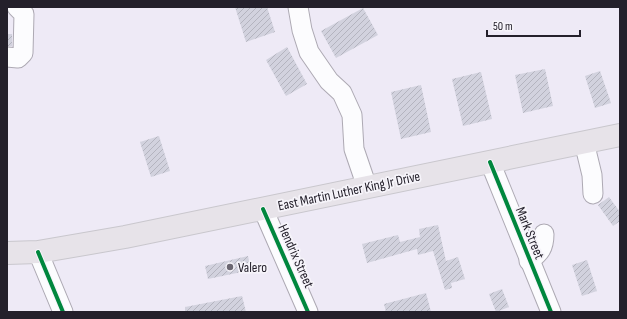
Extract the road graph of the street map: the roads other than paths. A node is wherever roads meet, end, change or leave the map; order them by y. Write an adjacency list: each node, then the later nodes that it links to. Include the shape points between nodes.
1 (17, 7): 3 (street, via 24,14 23,53 18,58)
2 (298, 7): 7 (street, via 309,52 329,81 342,92 352,115 354,149)
3 (7, 57)
4 (620, 135): 5 (main road, East Martin Luther King Jr Drive)
5 (584, 142): 6 (main road, East Martin Luther King Jr Drive); 8 (street, via 592,175)
6 (490, 162): 7 (main road, East Martin Luther King Jr Drive); 13 (street, Mark Street)
7 (367, 188): 9 (main road, East Martin Luther King Jr Drive)
8 (592, 194)
9 (263, 209): 11 (main road, East Martin Luther King Jr Drive); 15 (street, Hendrix Street)
10 (544, 234): 13 (street, via 544,245 540,253)
11 (38, 252): 12 (main road, East Martin Luther King Jr Drive); 14 (street)
12 (7, 253)
13 (529, 261): 16 (street, Mark Street)
14 (63, 312)
15 (308, 312)
16 (551, 312)

